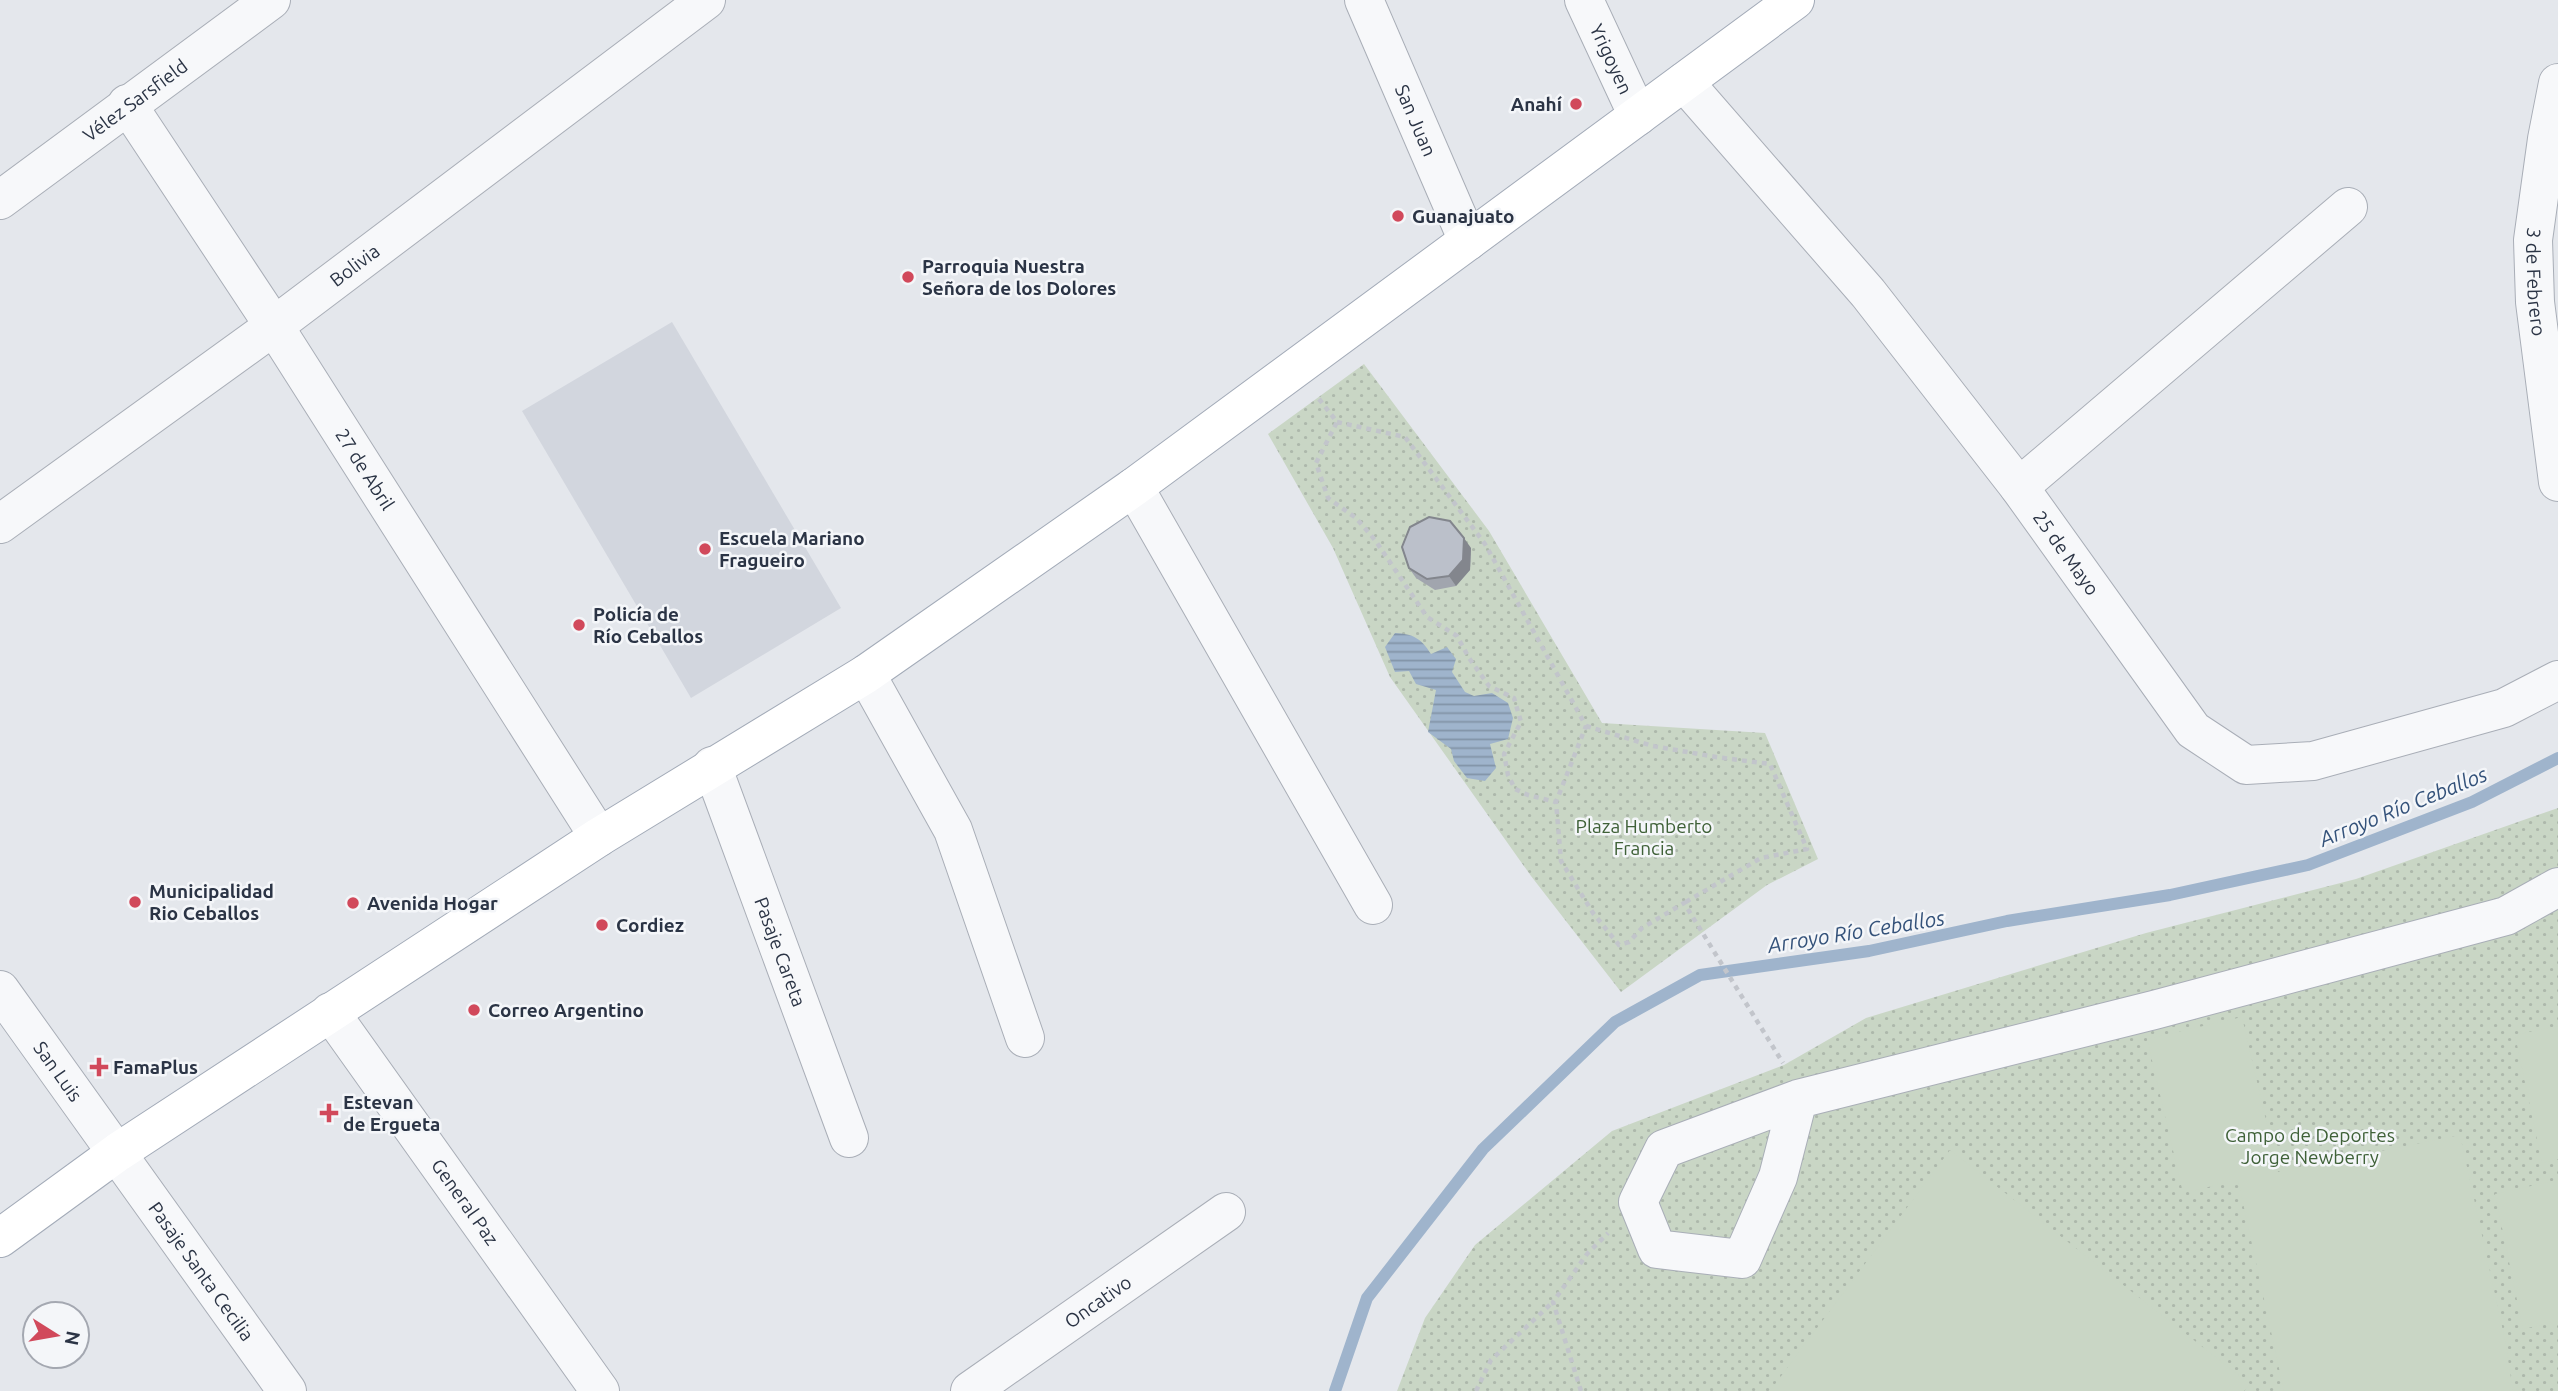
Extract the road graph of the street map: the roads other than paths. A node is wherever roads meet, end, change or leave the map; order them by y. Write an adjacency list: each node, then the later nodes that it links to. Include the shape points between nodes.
1 (271, 0): 8 (street, Vélez Sarsfield)
2 (706, 0): 13 (street, Bolivia)
3 (1364, 0): 12 (street, San Juan)
4 (1584, 0): 9 (street, Yrigoyen)
5 (1795, 0): 6 (main road)
6 (1684, 82): 9 (main road); 16 (street, 25 de Mayo, via 1868,293)
7 (2558, 83): 14 (street, 3 de Febrero, via 2533,240 2535,302)
8 (127, 104): 10 (street, Vélez Sarsfield); 13 (street, 27 de Abril)
9 (1638, 116): 12 (main road)
10 (0, 200)
11 (2348, 207): 16 (street)
12 (1468, 241): 15 (main road)
13 (274, 326): 17 (street, Bolivia); 21 (street, 27 de Abril)
14 (2558, 482)
15 (1134, 487): 18 (main road); 23 (street)
16 (2019, 487): 19 (street, 25 de Mayo, via 2193,730 2246,765 2313,761 2504,708)
17 (0, 523)
18 (866, 674): 20 (main road); 26 (street, via 953,830)
19 (2558, 680)
20 (712, 765): 21 (main road); 28 (street, Pasaje Careta)
21 (599, 837): 25 (main road)
22 (2558, 887): 27 (street, via 2506,916)
23 (1373, 905)
24 (0, 990): 29 (street, San Luis)
25 (330, 1012): 29 (main road); 33 (street, General Paz)
26 (1025, 1038)
27 (1798, 1100): 27 (street, via 1778,1177 1742,1259 1657,1249 1638,1202 1664,1149)
28 (849, 1138)
29 (118, 1152): 31 (main road); 32 (street, Pasaje Santa Cecilia)
30 (1226, 1212): 34 (street, Oncativo)
31 (0, 1238)
32 (287, 1391)
33 (600, 1391)
34 (970, 1391)

